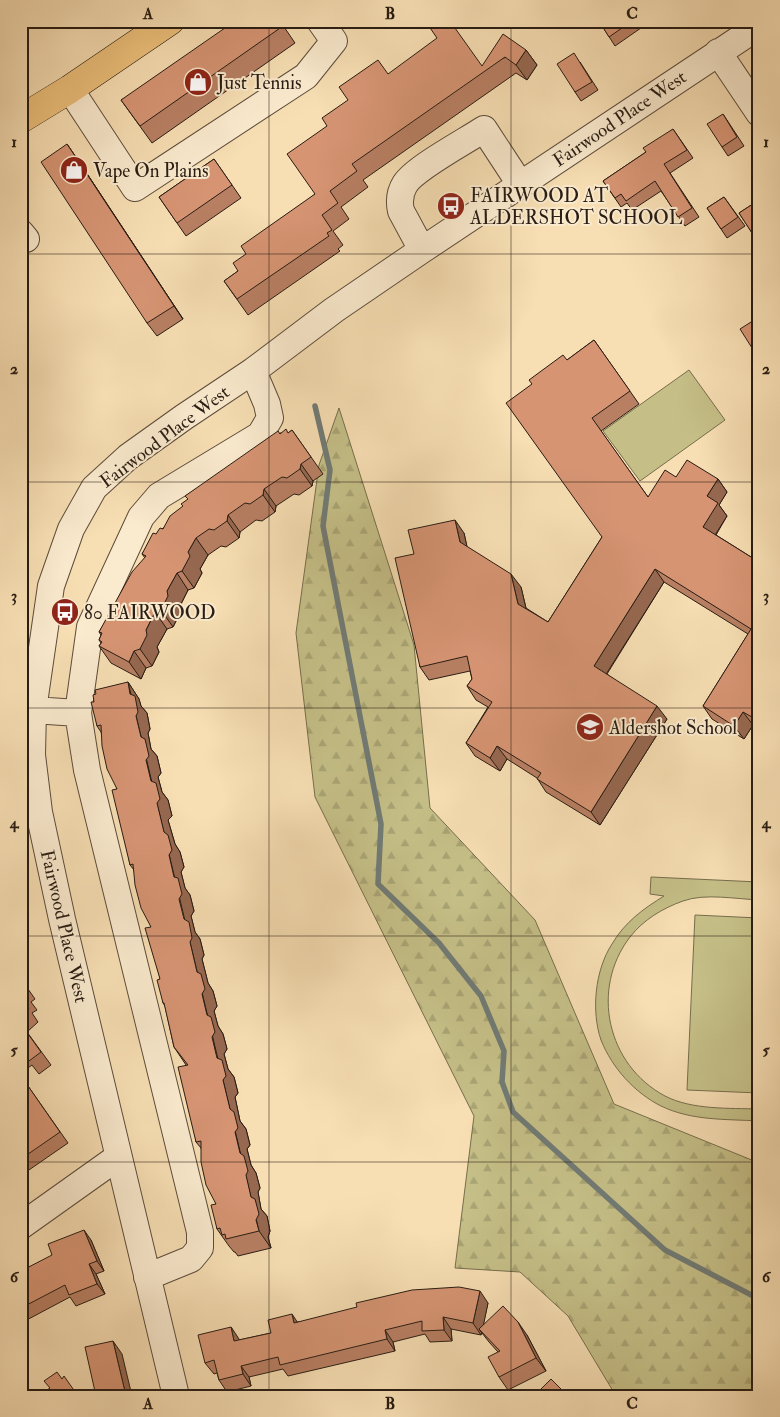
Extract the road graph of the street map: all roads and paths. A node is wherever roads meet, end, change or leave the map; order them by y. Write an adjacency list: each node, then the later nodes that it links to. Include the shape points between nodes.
1 (170, 21): 5 (main road)
2 (320, 21): 5 (street, via 334,41 306,76 135,188)
3 (759, 26): 4 (street, Fairwood Place West)
4 (718, 52): 6 (street); 8 (street, Fairwood Place West)
5 (70, 89): 7 (main road)
6 (759, 113)
7 (21, 119)
8 (520, 184): 9 (street, Fairwood Place West); 9 (street, via 484,129 415,174 405,184 400,205)
9 (422, 250): 10 (street, Fairwood Place West)
10 (253, 371): 11 (street, Fairwood Place West, via 128,457 94,488 71,529 51,586); 12 (street, via 270,418 260,435 159,496 141,517 90,628)
11 (33, 710): 12 (street); 13 (street, Fairwood Place West, via 32,755 39,812)
12 (78, 714): 15 (street, via 87,770 200,1232 200,1248 191,1259)
13 (118, 1157): 14 (street); 15 (street, Fairwood Place West)
14 (21, 1226)
15 (147, 1277): 16 (street, Fairwood Place West)
16 (176, 1396)

